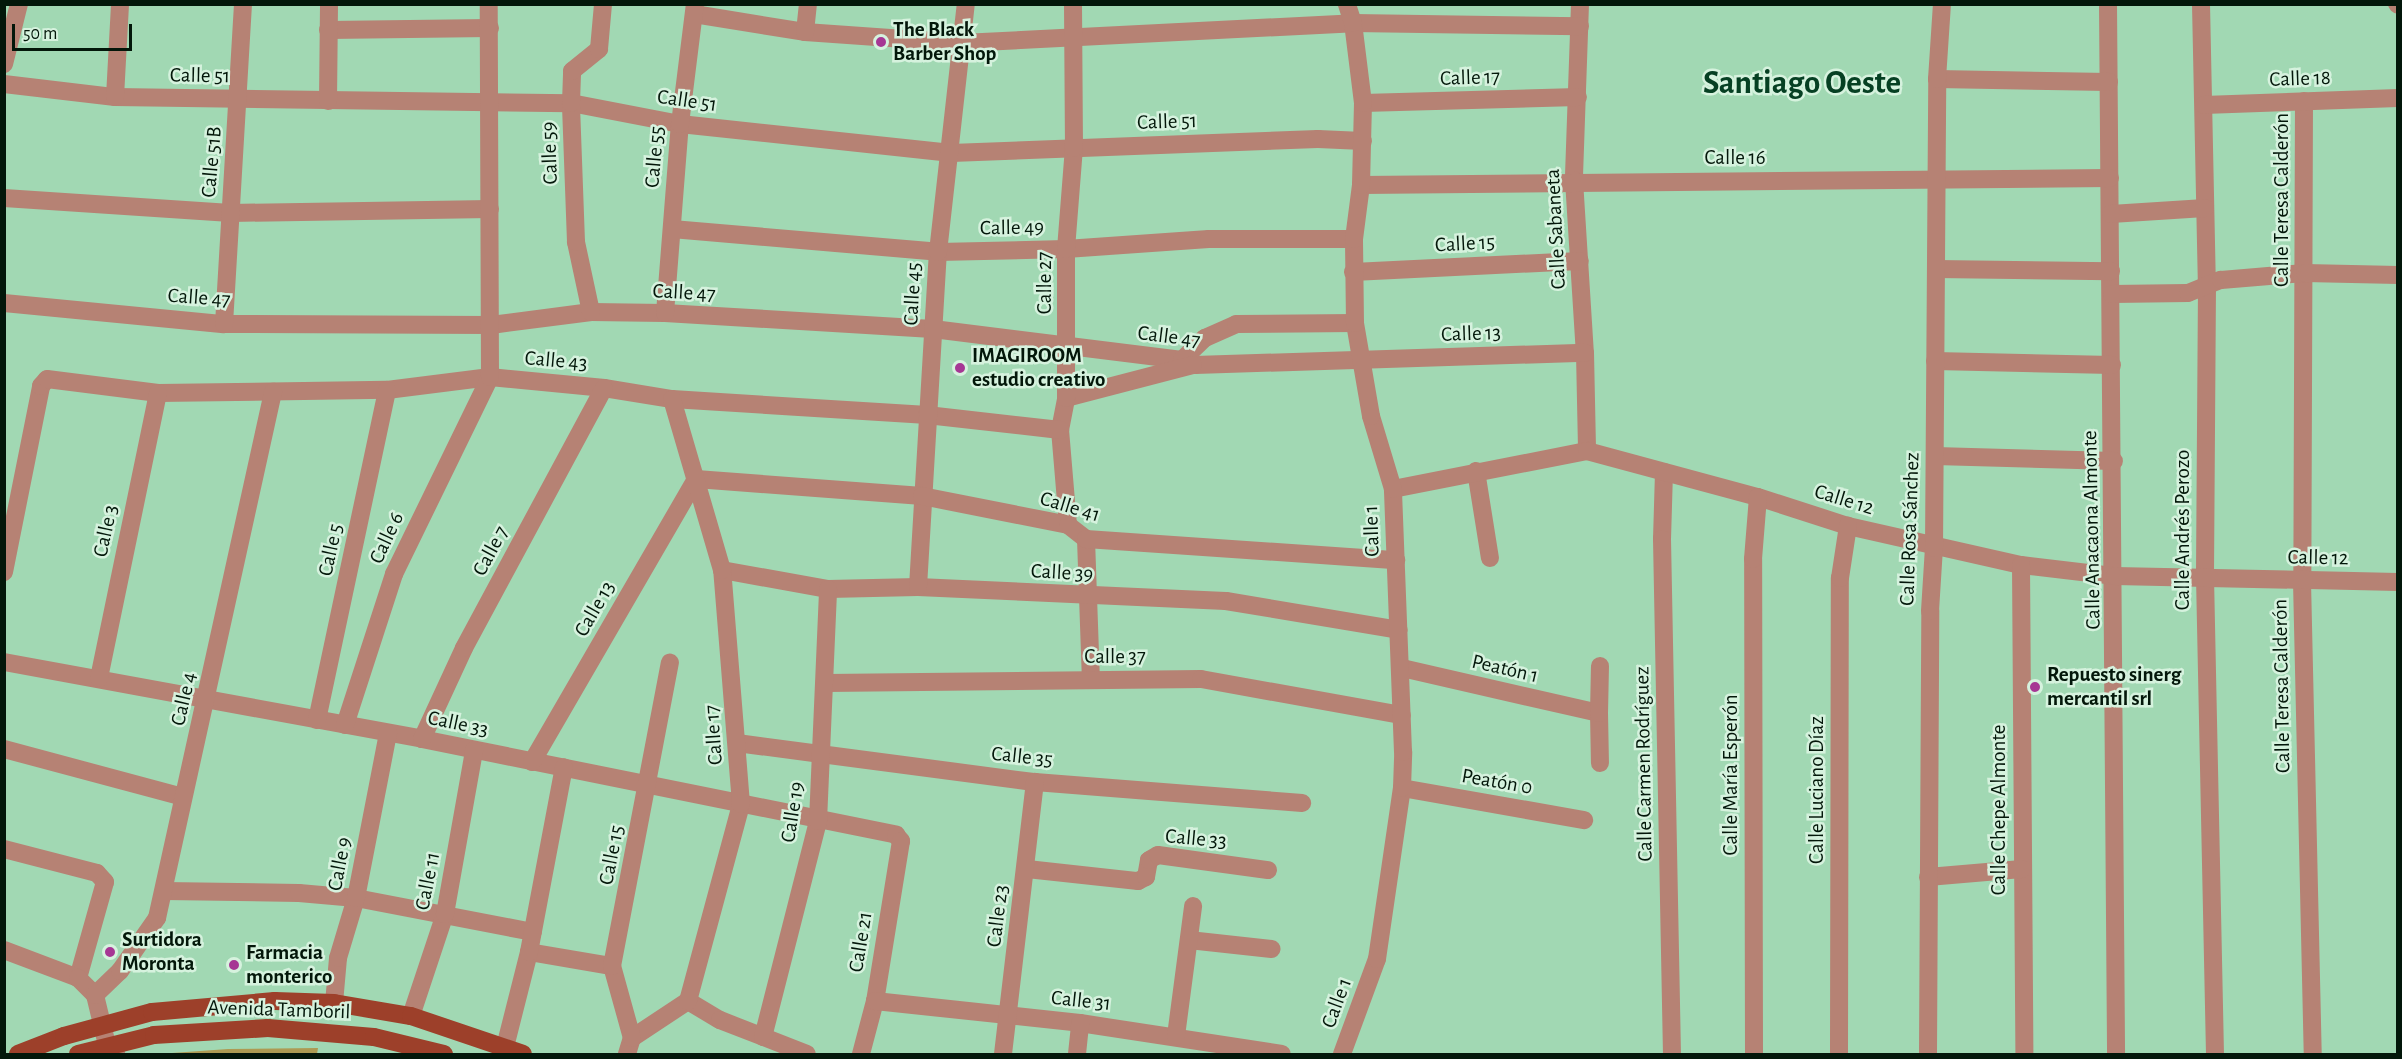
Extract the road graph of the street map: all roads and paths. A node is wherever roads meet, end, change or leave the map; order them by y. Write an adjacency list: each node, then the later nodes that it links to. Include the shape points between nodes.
1 (19, 4): 23 (street)
2 (120, 4): 27 (street)
3 (243, 4): 31 (street, Calle 51B)
4 (329, 4): 19 (street)
5 (489, 4): 18 (street)
6 (603, 4): 34 (street, Calle 59, via 599,49 572,71)
7 (808, 4): 20 (street)
8 (966, 4): 22 (street, Calle 45)
9 (1073, 4): 21 (street, Calle 27)
10 (1347, 4): 16 (street, Calle 1)
11 (1580, 4): 17 (street, Calle Sabaneta)
12 (1942, 4): 24 (street, Calle Rosa Sánchez)
13 (2108, 4): 25 (street, Calle Anacaona Almonte)
14 (2201, 4): 36 (street, Calle Andrés Perozo)
15 (695, 9): 20 (street); 37 (street, Calle 55)
16 (1353, 23): 17 (street); 21 (street); 35 (street, Calle 1)
17 (1580, 26): 28 (street, Calle Sabaneta)
18 (490, 28): 19 (street); 30 (street)
19 (328, 30): 32 (street)
20 (805, 32): 22 (street)
21 (1072, 38): 22 (street); 39 (street, Calle 27)
22 (963, 43): 40 (street, Calle 45)
23 (4, 64)
24 (1937, 80): 25 (street); 43 (street, Calle Rosa Sánchez)
25 (2109, 82): 41 (street, Calle Anacaona Almonte)
26 (4, 84): 27 (street, Calle 51)
27 (115, 97): 31 (street, Calle 51)
28 (1578, 97): 35 (street, Calle 17); 42 (street, Calle Sabaneta)
29 (2397, 98): 33 (street, Calle 18)
30 (490, 99): 32 (street, Calle 51); 34 (street, Calle 51); 46 (street)
31 (239, 100): 32 (street, Calle 51); 48 (street, Calle 51B)
32 (328, 101)
33 (2304, 101): 36 (street, Calle 18); 58 (street, Calle Teresa Calderón)
34 (571, 103): 37 (street, Calle 51); 63 (street, Calle 59, via 576,242)
35 (1363, 104): 38 (street, Calle 1)
36 (2204, 105): 47 (street, Calle Andrés Perozo)
37 (680, 124): 40 (street, Calle 51); 50 (street, Calle 55)
38 (1363, 141): 39 (street, Calle 51, via 1318,139); 44 (street, Calle 1)
39 (1074, 148): 40 (street, Calle 51); 52 (street, Calle 27)
40 (951, 153): 53 (street, Calle 45)
41 (2110, 178): 43 (street, Calle 16); 49 (street, Calle Anacaona Almonte)
42 (1574, 180): 43 (street, Calle 16); 44 (street, Calle 16); 54 (street, Calle Sabaneta)
43 (1937, 180): 55 (street, Calle Rosa Sánchez)
44 (1361, 185): 51 (street, Calle 1)
45 (4, 198): 48 (street)
46 (490, 208): 48 (street); 67 (street)
47 (2205, 208): 49 (street); 60 (street, Calle Andrés Perozo)
48 (231, 213): 66 (street, Calle 51B)
49 (2111, 214): 56 (street, Calle Anacaona Almonte)
50 (672, 229): 53 (street, Calle 49); 64 (street, Calle 55)
51 (1354, 239): 52 (street, Calle 49, via 1209,239); 57 (street, Calle 1)
52 (1066, 249): 53 (street, Calle 49); 69 (street, Calle 27)
53 (938, 252): 68 (street, Calle 45)
54 (1580, 261): 57 (street, Calle 15); 70 (street, Calle Sabaneta)
55 (1936, 269): 56 (street); 73 (street, Calle Rosa Sánchez)
56 (2111, 270): 61 (street, Calle Anacaona Almonte)
57 (1353, 272): 65 (street, Calle 1)
58 (2305, 273): 59 (street); 60 (street, via 2221,280); 104 (street, Calle Teresa Calderón)
59 (2397, 275)
60 (2207, 286): 61 (street, via 2188,293); 103 (street, Calle Andrés Perozo)
61 (2112, 294): 74 (street, Calle Anacaona Almonte)
62 (4, 303): 66 (street, Calle 47)
63 (591, 312): 64 (street, Calle 47); 67 (street, Calle 47)
64 (665, 314): 68 (street, Calle 47)
65 (1355, 323): 71 (street, Calle 1); 72 (street, via 1236,324 1205,338)
66 (224, 324): 67 (street, Calle 47)
67 (491, 325): 75 (street)
68 (933, 329): 69 (street, Calle 47); 82 (street, Calle 45)
69 (1067, 348): 72 (street, Calle 47); 80 (street, Calle 27)
70 (1585, 352): 71 (street, Calle 13); 84 (street, Calle Sabaneta)
71 (1359, 361): 72 (street, Calle 47); 90 (street, Calle 1)
72 (1188, 362): 80 (street)
73 (1935, 362): 74 (street); 85 (street, Calle Rosa Sánchez)
74 (2112, 365): 86 (street, Calle Anacaona Almonte)
75 (490, 377): 76 (street, Calle 43); 77 (street, Calle 43); 121 (street, Calle 6, via 394,574)
76 (604, 388): 81 (street, Calle 43); 123 (street, Calle 7, via 464,648)
77 (387, 390): 78 (street, Calle 43); 120 (street, Calle 5)
78 (273, 392): 79 (street, Calle 43); 117 (street, Calle 4)
79 (158, 393): 101 (street, Calle 43, via 47,379 41,386); 114 (street, Calle 3)
80 (1066, 398): 83 (street, Calle 27)
81 (672, 399): 82 (street, Calle 43); 89 (street, Calle 17)
82 (927, 415): 83 (street, Calle 43); 91 (street, Calle 45)
83 (1060, 430): 93 (street, Calle 27)
84 (1587, 451): 87 (street, Calle 12); 88 (street, Calle 12)
85 (1935, 456): 86 (street); 96 (street, Calle Rosa Sánchez)
86 (2114, 461): 102 (street, Calle Anacaona Almonte)
87 (1476, 471): 90 (street, Calle 12); 97 (street)
88 (1664, 472): 92 (street, Calle 12); 179 (street, Calle Carmen Rodríguez, via 1662,551)
89 (696, 479): 91 (street, Calle 41); 100 (street, Calle 17); 128 (street, Calle 13)
90 (1393, 489): 98 (street, Calle 1)
91 (922, 495): 93 (street, Calle 41); 106 (street, Calle 45)
92 (1758, 497): 94 (street, Calle 12); 180 (street, Calle María Esperón, via 1753,559)
93 (1068, 525): 95 (street, Calle 41)
94 (1848, 526): 96 (street, Calle 12); 181 (street, Calle Luciano Díaz, via 1840,579)
95 (1086, 539): 98 (street, Calle 41); 108 (street)
96 (1934, 548): 99 (street, Calle 12); 144 (street, Calle Rosa Sánchez)
97 (1490, 558)
98 (1396, 560): 109 (street, Calle 1)
99 (2021, 565): 102 (street, Calle 12); 142 (street, Calle Chepe Almonte)
100 (723, 570): 107 (street, Calle 39); 124 (street, Calle 17)
101 (4, 572)
102 (2115, 576): 103 (street, Calle 12); 184 (street, Calle Anacaona Almonte)
103 (2205, 578): 104 (street, Calle 12); 185 (street, Calle Andrés Perozo)
104 (2302, 581): 105 (street, Calle 12); 186 (street, Calle Teresa Calderón)
105 (2397, 582)
106 (918, 587): 107 (street, Calle 39); 108 (street, Calle 39)
107 (828, 589): 116 (street, Calle 19)
108 (1089, 597): 109 (street, Calle 39, via 1226,601); 115 (street)
109 (1399, 630): 113 (street, Calle 1)
110 (4, 662): 114 (street, Calle 33)
111 (670, 662): 132 (street, Calle 15)
112 (1600, 666): 118 (street)
113 (1401, 668): 118 (street, Peatón 1); 119 (street, Calle 1)
114 (99, 678): 117 (street, Calle 33)
115 (1091, 680): 116 (street, Calle 37); 119 (street, Calle 37, via 1200,679)
116 (826, 683): 127 (street, Calle 19)
117 (207, 701): 120 (street, Calle 33); 134 (street, Calle 4)
118 (1599, 713): 129 (street)
119 (1402, 715): 133 (street, Calle 1)
120 (317, 720): 121 (street, Calle 33)
121 (345, 725): 122 (street, Calle 33)
122 (388, 733): 123 (street, Calle 33); 146 (street, Calle 9)
123 (422, 739): 126 (street, Calle 33)
124 (737, 743): 127 (street, Calle 35); 136 (street, Calle 17)
125 (4, 749): 134 (street)
126 (474, 751): 128 (street, Calle 33); 148 (street, Calle 11)
127 (823, 756): 131 (street, Calle 35); 138 (street, Calle 19)
128 (532, 762): 130 (street, Calle 33)
129 (1600, 763)
130 (564, 767): 132 (street, Calle 33); 149 (street)
131 (1035, 782): 135 (street, Calle 35); 141 (street, Calle 23)
132 (649, 786): 136 (street, Calle 33); 154 (street, Calle 15)
133 (1402, 788): 137 (street, Peatón 0); 178 (street, Calle 1, via 1377,959)
134 (183, 798): 145 (street, Calle 4)
135 (1302, 803)
136 (741, 804): 138 (street, Calle 33); 157 (street, Calle 17)
137 (1584, 820)
138 (818, 821): 139 (street, Calle 33); 164 (street, Calle 19)
139 (900, 837): 158 (street, Calle 21)
140 (4, 849): 155 (street, via 97,873 105,882)
141 (1027, 869): 143 (street, Calle 33, via 1138,881 1146,877 1149,860 1158,855); 161 (street, Calle 23)
142 (2022, 869): 144 (street); 183 (street, Calle Chepe Almonte)
143 (1268, 870)
144 (1928, 877): 182 (street, Calle Rosa Sánchez)
145 (164, 891): 146 (street); 156 (street, Calle 4, via 145,940)
146 (356, 898): 148 (street); 159 (street, Calle 9, via 338,958)
147 (1193, 906): 150 (street)
148 (445, 914): 149 (street); 160 (street, Calle 11)
149 (533, 932): 153 (street)
150 (1190, 940): 151 (street); 165 (street)
151 (1272, 949)
152 (4, 950): 155 (street)
153 (529, 951): 154 (street); 167 (street)
154 (612, 966): 166 (street, Calle 15)
155 (78, 978): 156 (street)
156 (95, 995): 163 (street)
157 (688, 1001): 164 (street, via 720,1020); 166 (street)
158 (874, 1001): 161 (street, Calle 31); 174 (street, Calle 21)
159 (334, 1003): 160 (main road, Avenida Tamboril); 163 (main road, Avenida Tamboril, via 228,1002 152,1012)
160 (411, 1016): 167 (main road, Avenida Tamboril)
161 (1009, 1016): 162 (street, Calle 31); 175 (street, Calle 23)
162 (1080, 1023): 165 (street, Calle 31); 176 (street)
163 (101, 1025): 168 (street); 169 (main road, Avenida Tamboril)
164 (763, 1036): 173 (street)
165 (1176, 1036): 177 (street, Calle 31)
166 (629, 1046)
167 (505, 1047): 172 (main road, Avenida Tamboril)
168 (112, 1050): 170 (main road, Avenida Tamboril); 171 (main road, Avenida Tamboril, via 211,1029 268,1028 374,1037)
169 (18, 1054)
170 (78, 1054)
171 (444, 1054)
172 (523, 1054)
173 (807, 1054)
174 (861, 1054)
175 (1004, 1054)
176 (1077, 1054)
177 (1282, 1054)
178 (1342, 1054)
179 (1672, 1054)
180 (1754, 1054)
181 (1839, 1054)
182 (1928, 1054)
183 (2024, 1054)
184 (2116, 1054)
185 (2215, 1054)
186 (2313, 1054)

